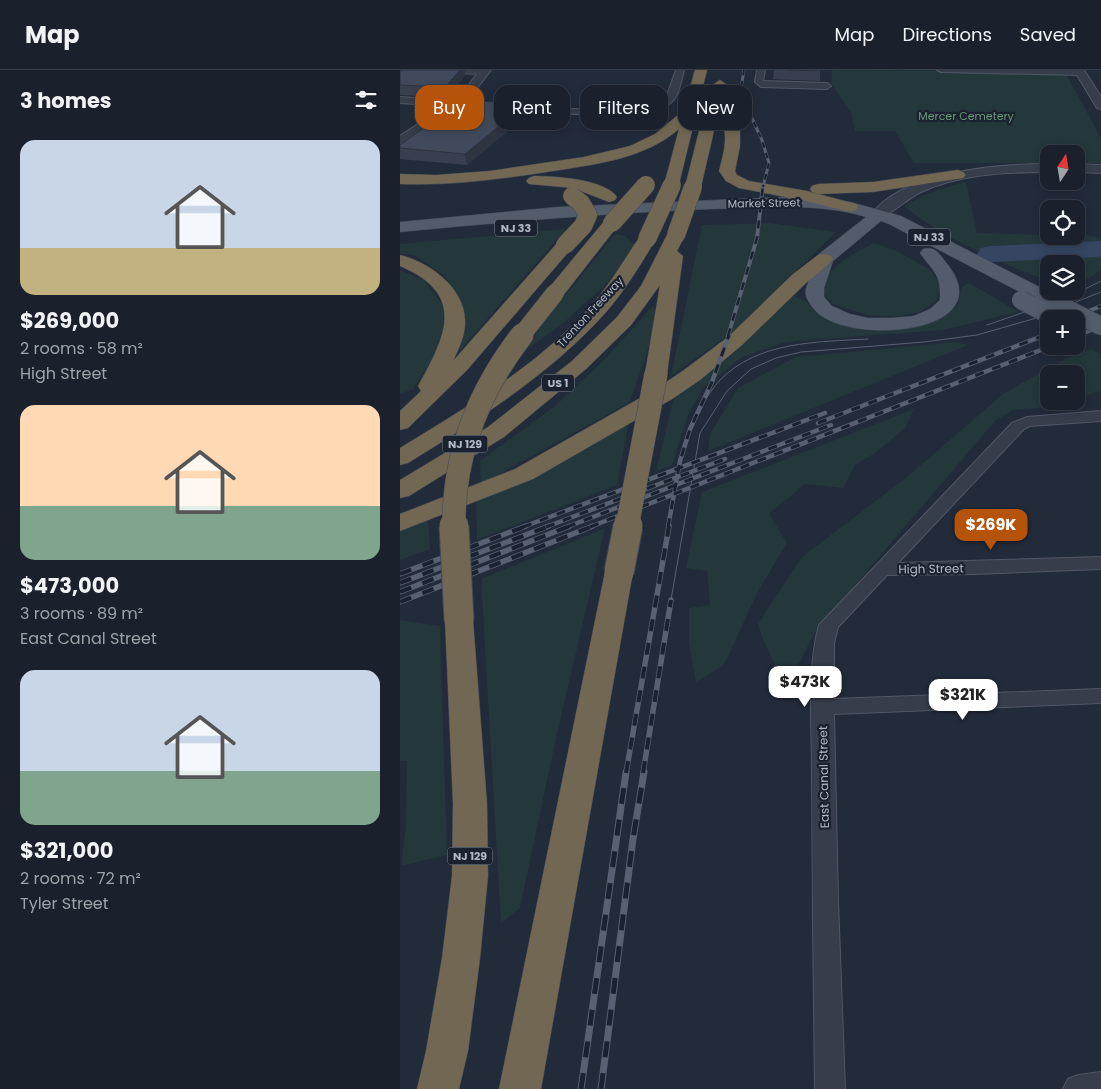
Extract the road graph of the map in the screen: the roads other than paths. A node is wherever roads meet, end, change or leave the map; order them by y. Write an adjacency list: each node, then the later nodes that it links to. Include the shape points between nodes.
1 (414, 70): 6 (street)
2 (680, 70): 15 (street, via 670,99 643,110)
3 (701, 70): 10 (highway, Trenton Freeway / US 1)
4 (761, 70): 11 (street, via 758,82 761,84)
5 (941, 70): 7 (street)
6 (486, 71): 9 (street)
7 (1080, 71): 13 (street)
8 (721, 78): 27 (highway, via 724,105 734,140 728,175); 33 (highway, US 1, bridge, via 693,187)
9 (475, 85)
10 (697, 85)
11 (826, 86)
12 (400, 100): 14 (street)
13 (1099, 100)
14 (415, 101)
15 (484, 105)
16 (678, 123): 25 (highway, via 664,135 618,155 485,176)
17 (417, 130): 19 (street)
18 (685, 130): 20 (highway, Trenton Freeway / US 1)
19 (400, 142)
20 (681, 146): 31 (highway, bridge); 45 (highway, Trenton Freeway / US 1, bridge, via 672,184 647,239 607,298 575,332 519,380)
21 (1040, 168): 24 (street)
22 (1085, 168): 23 (street)
23 (1101, 169)
24 (958, 175): 27 (highway, via 843,189); 30 (street, via 906,194)
25 (400, 179)
26 (510, 184): 28 (highway, via 448,190); 31 (highway, via 537,181 585,186 609,197 614,206); 42 (highway, bridge, via 545,188 572,196 582,202 589,214 584,225 461,365)
27 (749, 186): 29 (highway)
28 (400, 190)
29 (850, 207): 30 (main road, Market Street / NJ 33); 32 (main road, Market Street / NJ 33, via 786,202 696,205 558,212)
30 (872, 221): 34 (main road, Market Street / NJ 33, via 751,214 550,225); 35 (main road, Market Street / NJ 33); 36 (main road); 39 (main road, Market Street / NJ 33, bridge, via 895,220)
31 (612, 223): 53 (highway, NJ 129, bridge, via 502,362 484,392 460,460 454,499 470,804 470,876 460,968)
32 (400, 228)
33 (676, 235): 46 (highway, US 1, via 645,294 624,321 579,366 496,432); 54 (highway, bridge, via 656,374)
34 (400, 240)
35 (929, 254): 36 (main road, via 945,272 951,285 950,296 942,311 932,317 887,324 855,321 831,313 819,304 814,292); 38 (main road, Market Street / NJ 33, bridge)
36 (824, 259): 47 (highway, via 735,341 664,394 524,474)
37 (400, 260): 42 (highway, via 437,282 446,291 455,310 456,320 450,342)
38 (1040, 310)
39 (1101, 326)
40 (1085, 334): 41 (main road)
41 (1101, 342)
42 (418, 404): 44 (highway)
43 (1101, 416): 49 (street, East Canal Street, via 1022,423)
44 (400, 423)
45 (400, 458)
46 (400, 491)
47 (400, 523)
48 (1101, 563): 49 (street, High Street)
49 (882, 569): 51 (street, East Canal Street, via 829,625 824,643)
50 (1101, 696): 51 (street)
51 (823, 707): 55 (street, East Canal Street)
52 (1101, 1086): 56 (street)
53 (438, 1089)
54 (520, 1089)
55 (830, 1089)
56 (1078, 1089)

